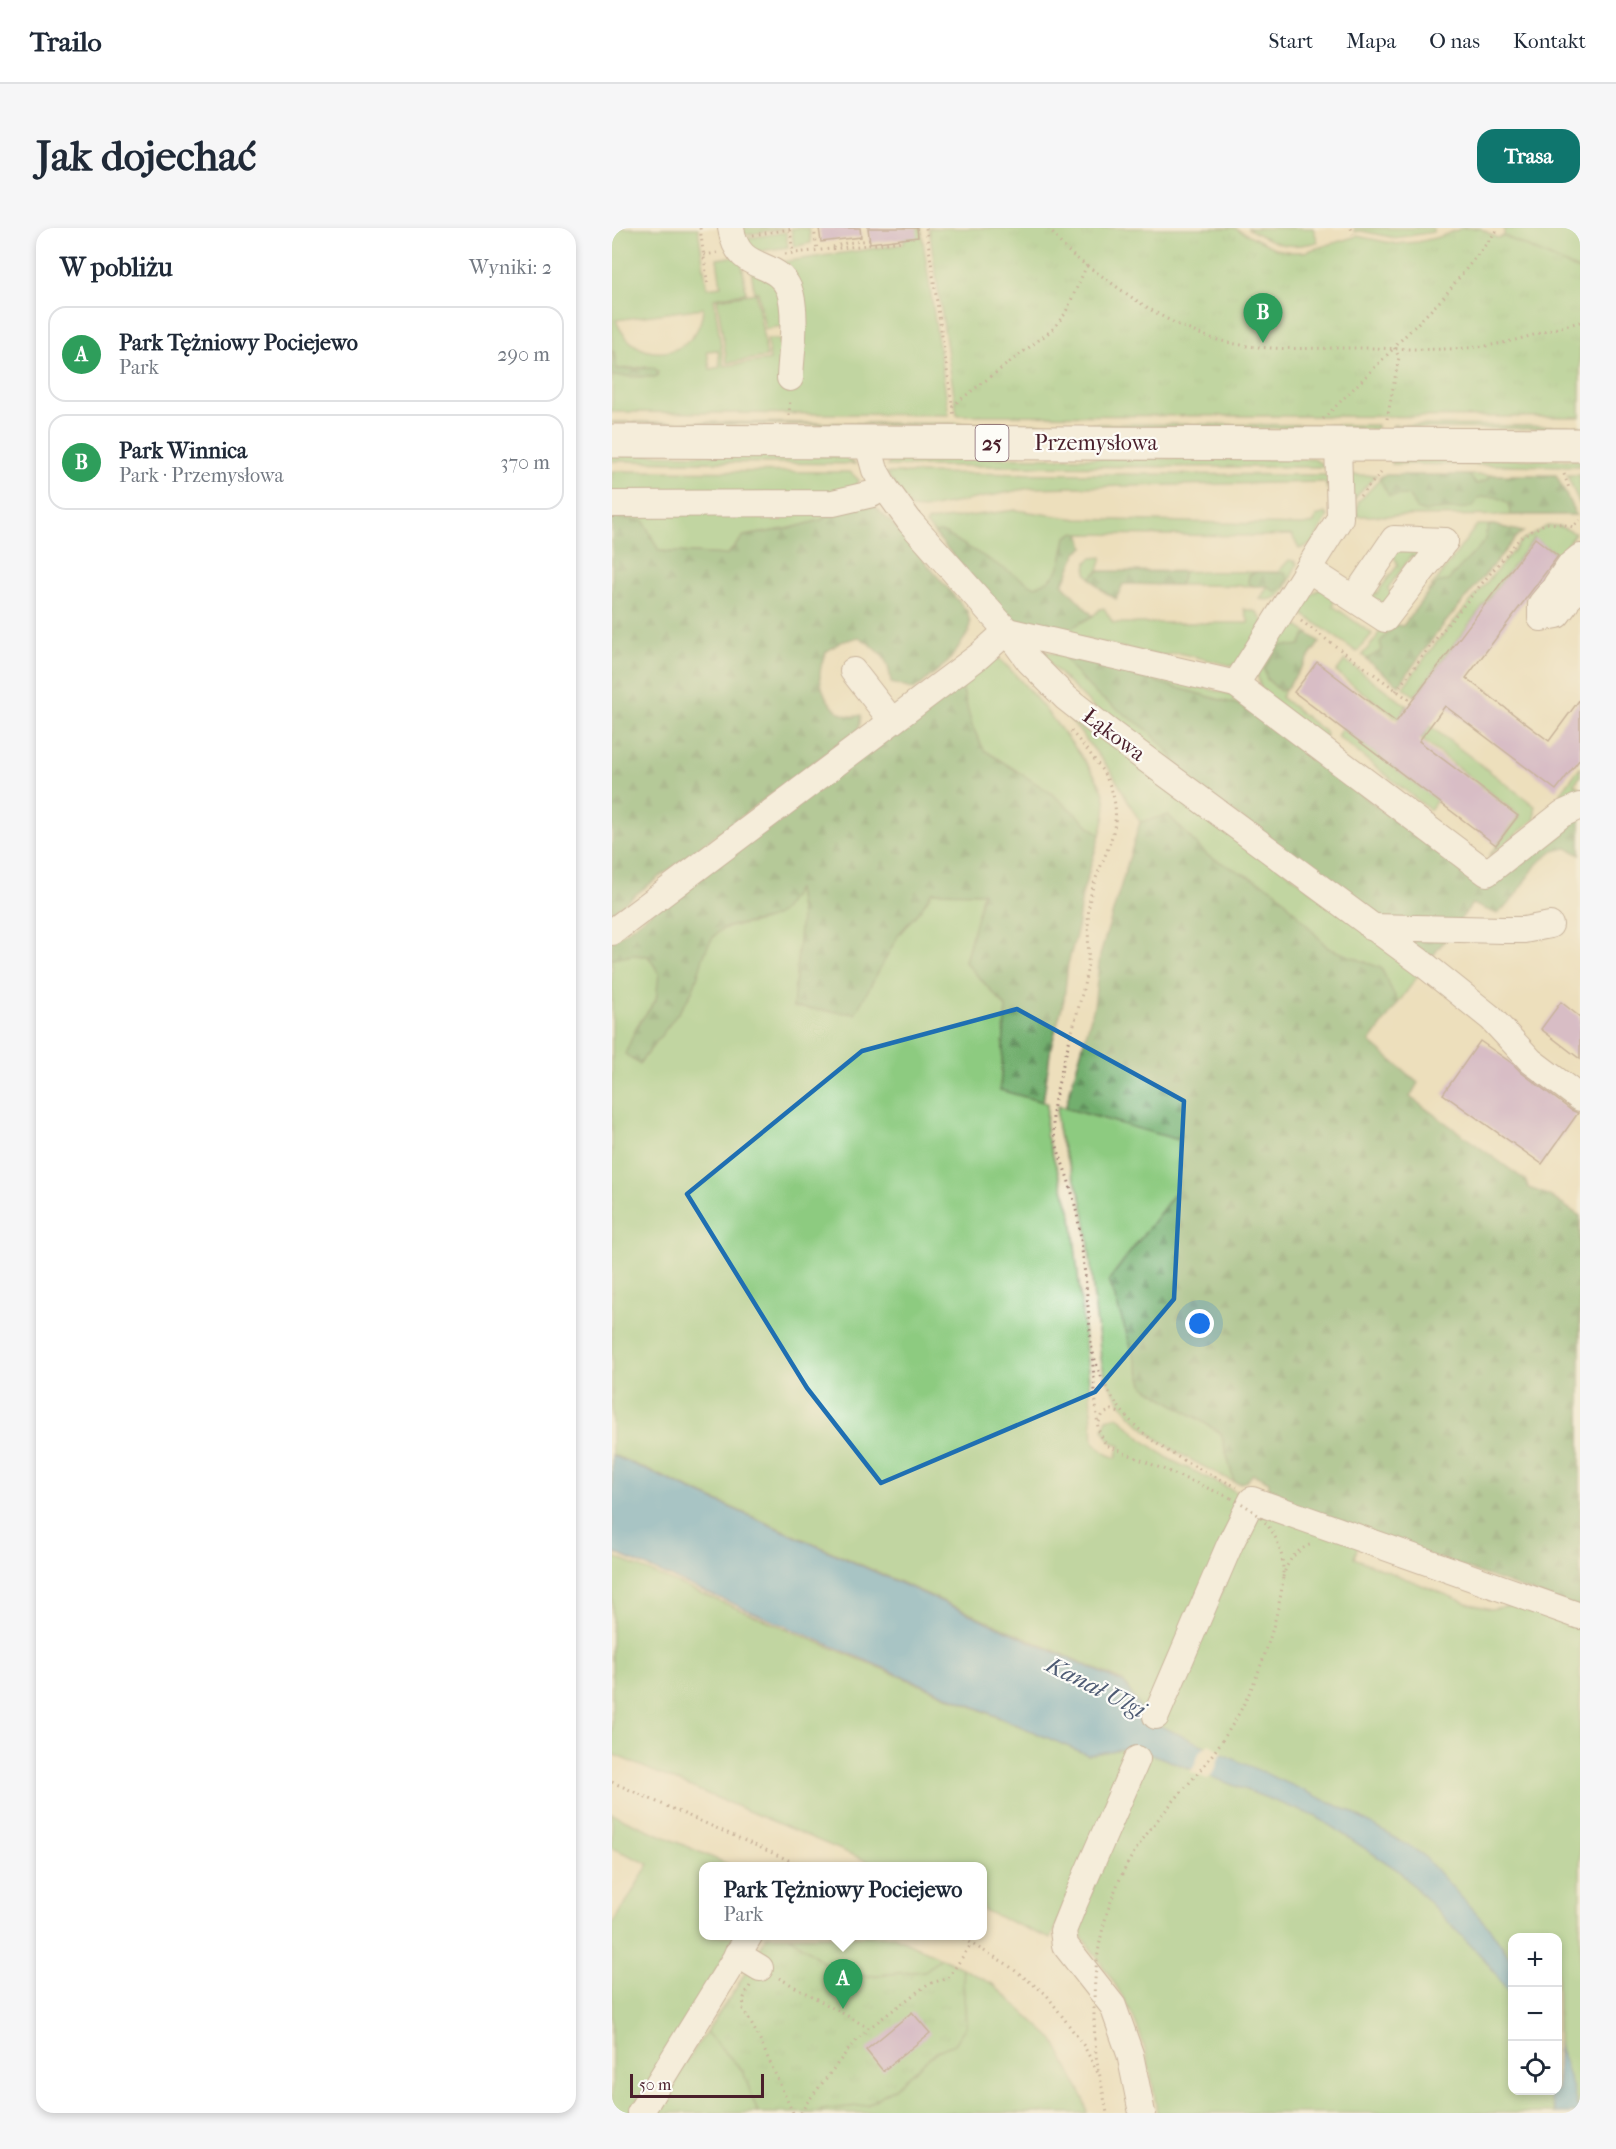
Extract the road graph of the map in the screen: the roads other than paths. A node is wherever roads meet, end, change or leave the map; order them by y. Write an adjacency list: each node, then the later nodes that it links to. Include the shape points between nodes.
1 (737, 232): 2 (street, via 732,237 743,257 777,274 789,289 793,315)
2 (790, 378)
3 (1330, 431): 5 (main road, Przemysłowa / 25); 6 (main road, Przemysłowa / 25); 10 (street, via 1340,518)
4 (612, 441): 5 (main road, Przemysłowa / 25)
5 (867, 441): 7 (street, Łąkowa)
6 (1580, 445)
7 (884, 486): 8 (street, via 872,494 833,503); 13 (street, Łąkowa, via 910,522)
8 (612, 504)
9 (1580, 557): 11 (street, via 1569,566)
10 (1308, 569): 12 (street); 15 (street)
11 (1565, 592)
12 (1354, 598)
13 (1007, 631): 15 (street); 16 (street); 19 (street, Łąkowa, via 1029,661 1066,698)
14 (853, 671): 16 (street)
15 (1236, 684): 17 (street, via 1487,873 1562,814)
16 (892, 721): 20 (street)
17 (1580, 806)
18 (1550, 925): 19 (street, via 1524,930)
19 (1371, 927): 21 (street, Łąkowa, via 1491,1018 1531,1061)
20 (612, 932)
21 (1580, 1098)
22 (1580, 1616): 23 (street, via 1252,1500)
23 (1155, 1716)
24 (1137, 1759): 28 (street, via 1063,1937 1071,1954 1113,2006 1130,2054)
25 (743, 1945): 26 (street); 27 (street)
26 (760, 1968)
27 (640, 2113)
28 (1142, 2113)

